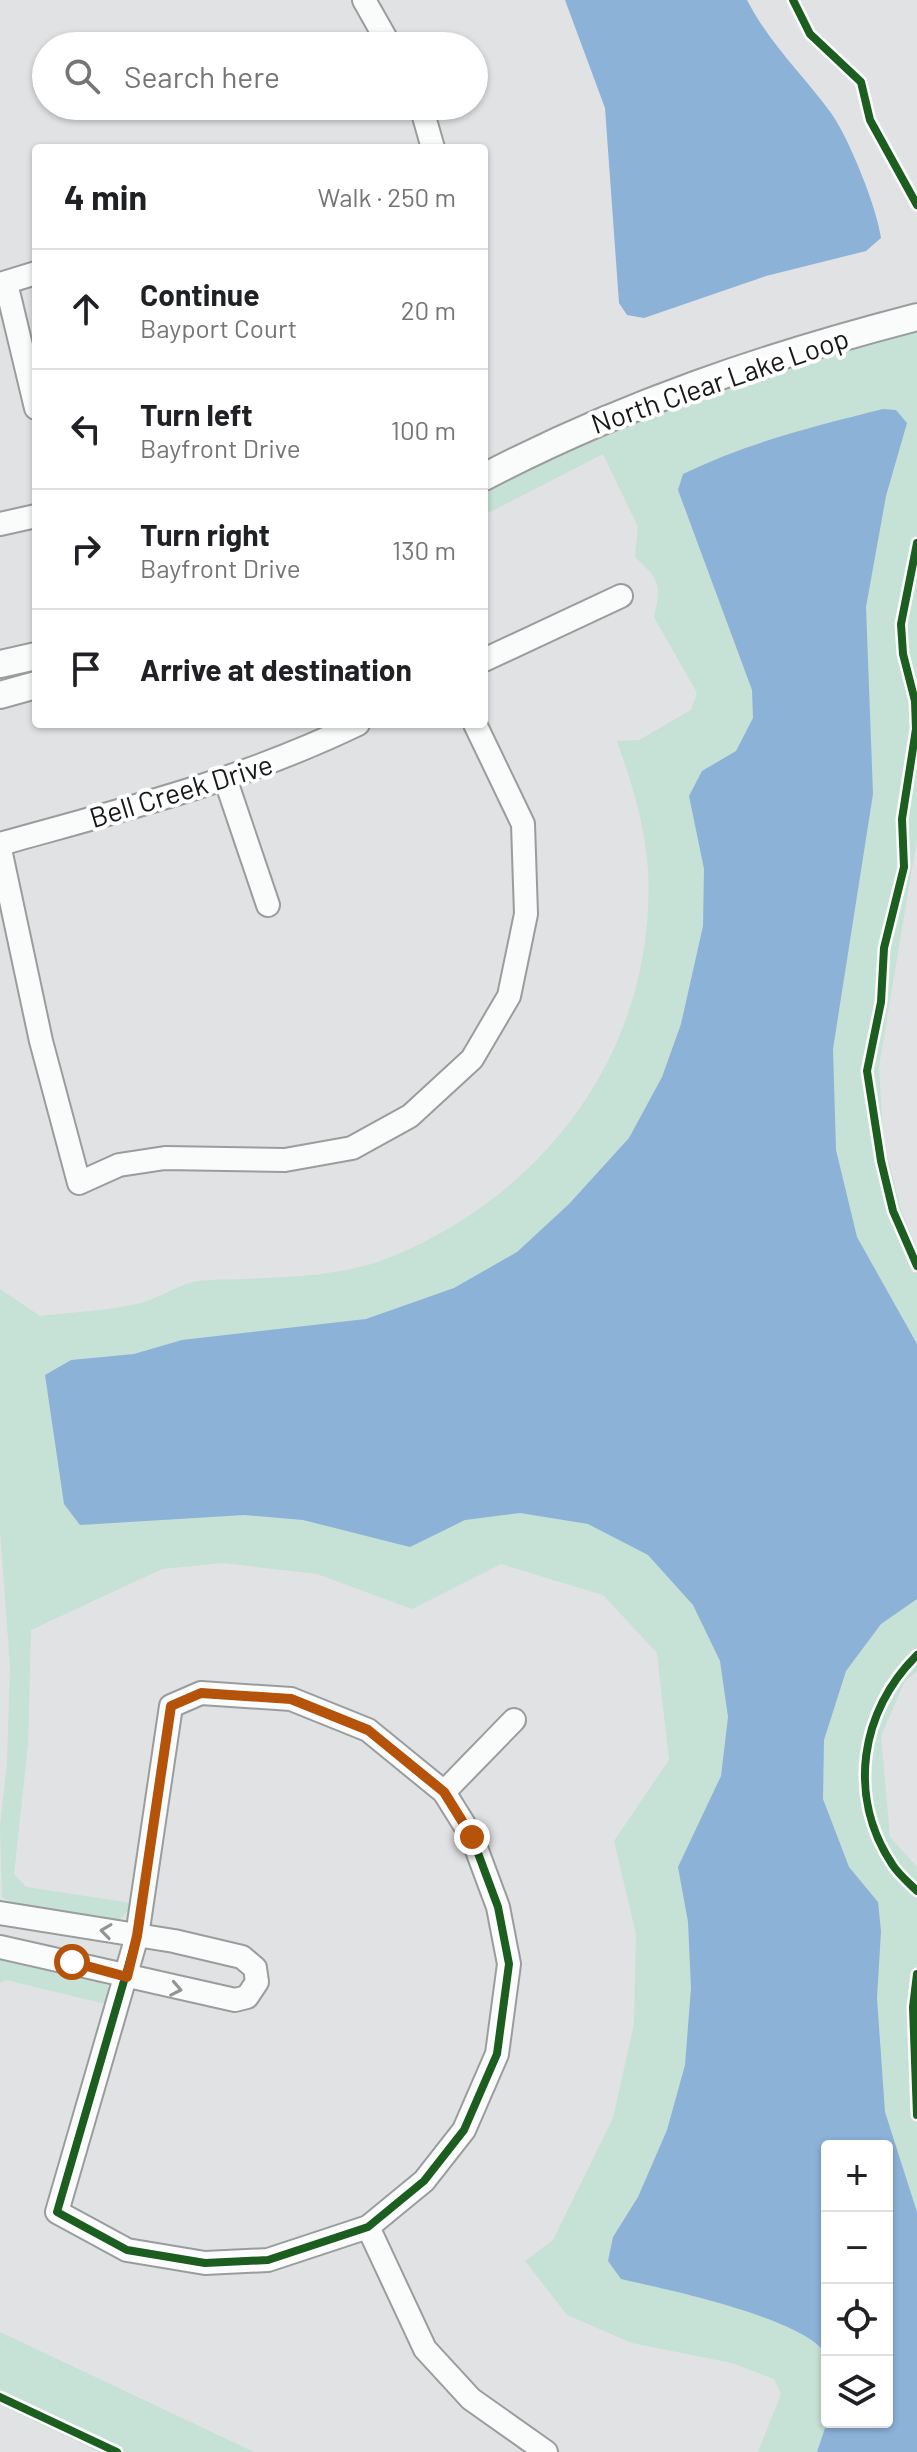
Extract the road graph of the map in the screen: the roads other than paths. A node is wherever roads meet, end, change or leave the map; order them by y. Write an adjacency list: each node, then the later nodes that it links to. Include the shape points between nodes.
1 (364, 0): 2 (street)
2 (382, 32)
3 (425, 120): 4 (street)
4 (432, 144)
5 (32, 274): 6 (street)
6 (3, 283): 8 (street)
7 (917, 317): 9 (street, North Clear Lake Loop, via 652,398)
8 (32, 393)
9 (488, 475)
10 (32, 517): 11 (street)
11 (0, 524)
12 (621, 596): 14 (street)
13 (32, 657): 15 (street)
14 (488, 658)
15 (0, 664)
16 (32, 686): 17 (street)
17 (0, 695)
18 (343, 728): 20 (street, Bell Creek Drive, via 294,756)
19 (477, 728): 21 (street, via 523,824 526,914 509,996 472,1059 410,1116 352,1148 285,1160 165,1158 119,1165 79,1183 41,1041)
20 (226, 781): 21 (street, Bell Creek Drive); 22 (street)
21 (0, 847)
22 (268, 905)
23 (514, 1720): 24 (street)
24 (444, 1792): 27 (street, via 368,1730 291,1699 201,1693 171,1706); 31 (street, via 472,1837 498,1907 509,1964 497,2054 464,2130 424,2181)
25 (0, 1913): 26 (street)
26 (54, 1923): 27 (street, one-way to 26); 29 (street)
27 (137, 1936): 30 (street); 30 (street, one-way to 27, via 235,2000 247,1997 257,1982 255,1968 242,1957)
28 (0, 1947): 29 (street)
29 (46, 1957): 30 (street)
30 (127, 1977): 31 (street, via 57,2212 127,2250 205,2263 268,2260)
31 (368, 2227): 32 (street, via 425,2349 471,2399)
32 (546, 2452)

